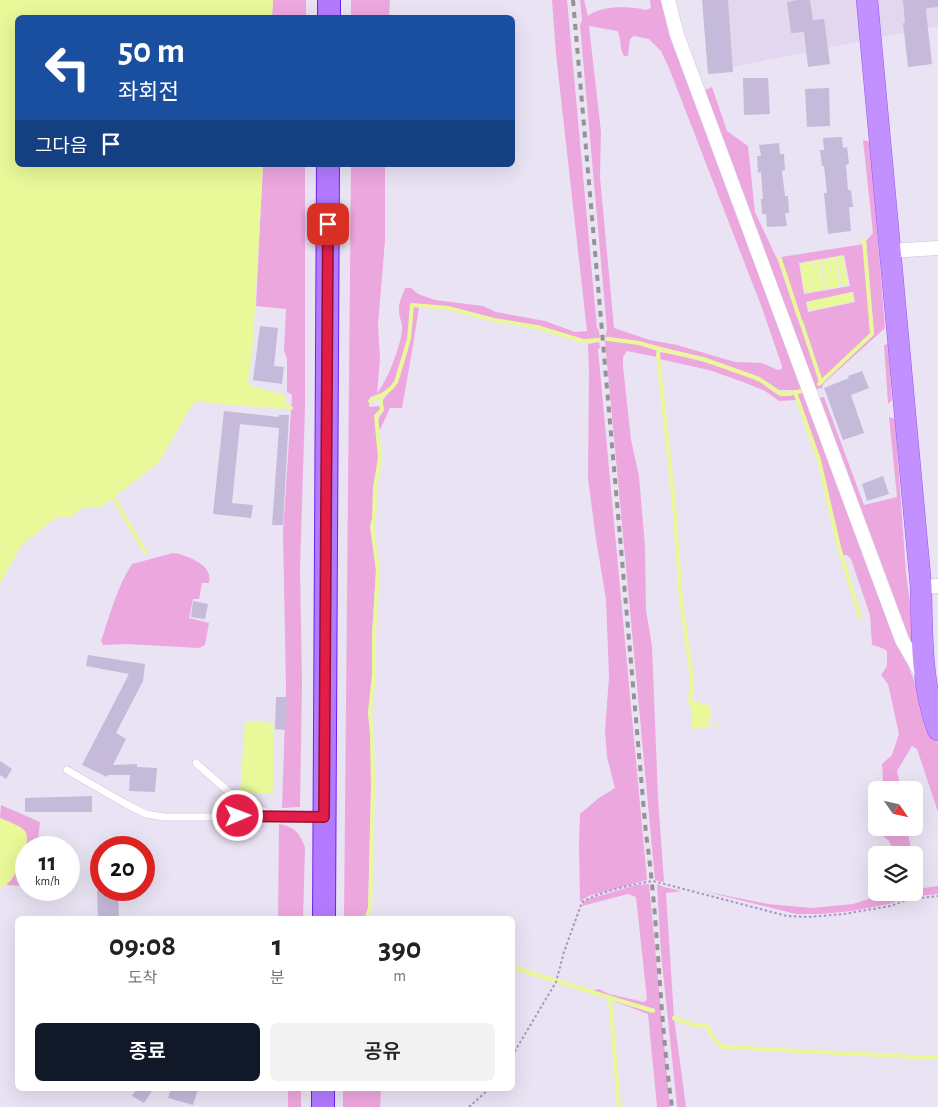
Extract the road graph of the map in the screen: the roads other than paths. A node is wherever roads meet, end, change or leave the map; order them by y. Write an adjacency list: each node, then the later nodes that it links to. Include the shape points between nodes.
1 (329, 0): 4 (highway)
2 (668, 0): 9 (street, via 680,44 902,640)
3 (868, 0): 7 (main road)
4 (329, 15)
5 (328, 167): 14 (highway)
6 (938, 248): 7 (street)
7 (890, 250): 8 (main road)
8 (930, 587): 9 (main road, via 922,645)
9 (925, 680): 10 (main road)
10 (938, 730)
11 (196, 763): 13 (lane, via 229,792)
12 (67, 770): 13 (lane, via 146,814 164,817)
13 (275, 816): 14 (lane)
14 (324, 817): 15 (highway)
15 (324, 916)
16 (323, 1091): 17 (highway)
17 (323, 1107)

